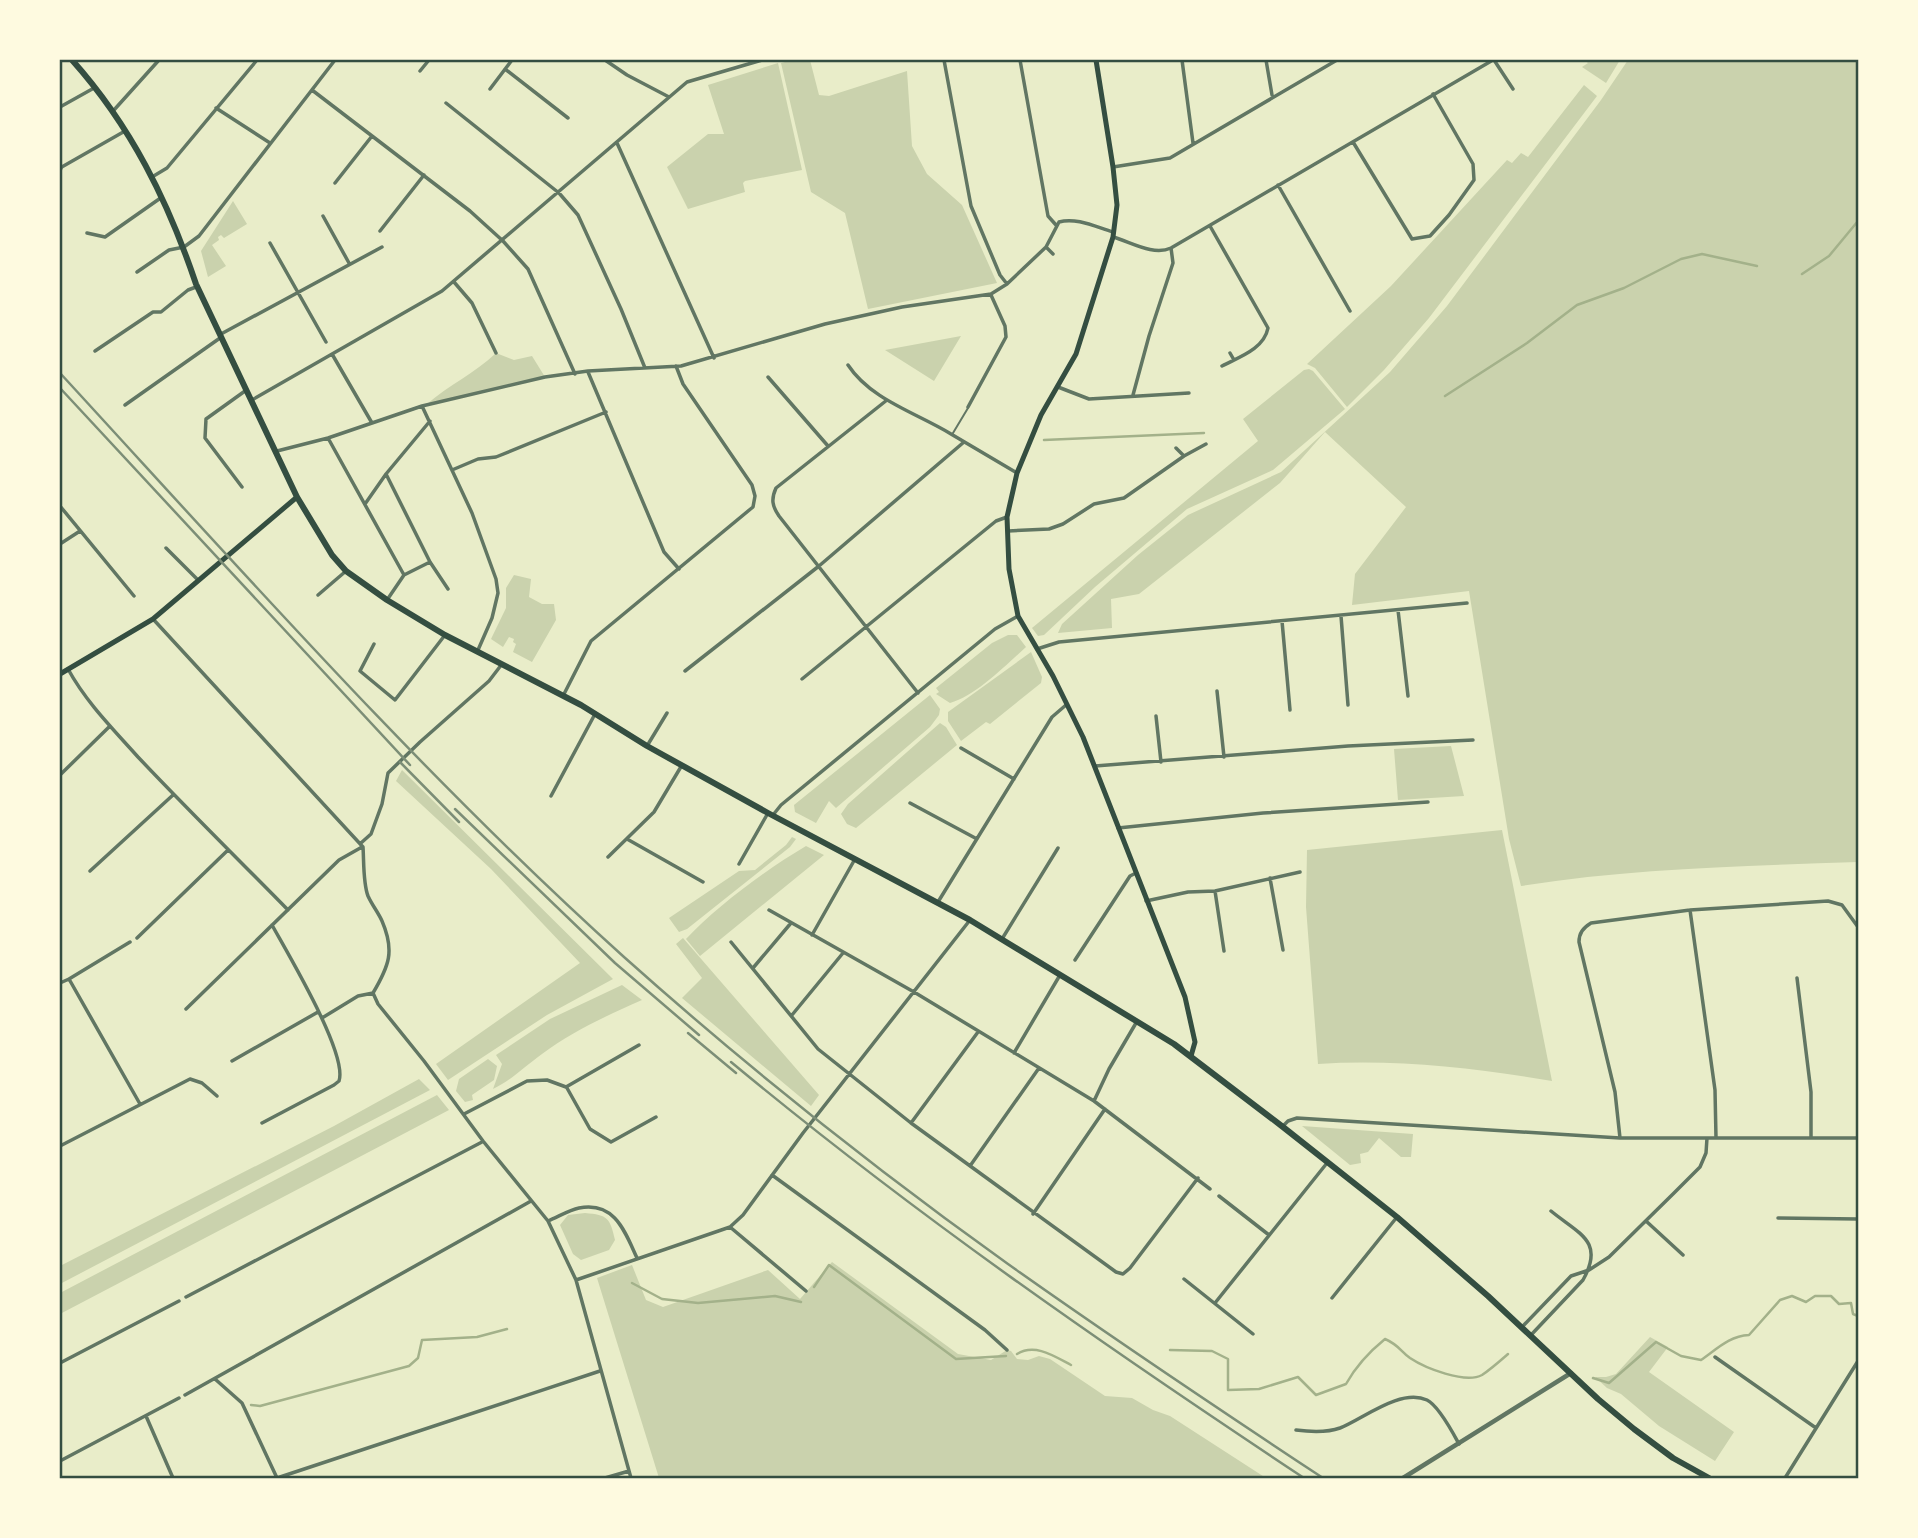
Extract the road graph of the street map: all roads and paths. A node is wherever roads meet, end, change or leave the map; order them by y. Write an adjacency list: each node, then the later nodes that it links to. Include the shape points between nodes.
1 (72, 60): 18 (highway)
2 (159, 60): 28 (street)
3 (257, 60): 27 (street)
4 (335, 60): 21 (street)
5 (429, 60): 17 (street)
6 (513, 60): 16 (street)
7 (605, 60): 24 (street)
8 (762, 60): 24 (street, via 687,82)
9 (944, 60): 61 (street, via 971,206)
10 (1020, 60): 46 (street, via 1048,216)
11 (1096, 60): 37 (main road)
12 (1182, 60): 35 (street)
13 (1266, 60): 23 (street)
14 (1337, 60): 23 (street)
15 (1494, 60): 20 (street); 22 (street)
16 (506, 69): 19 (street); 29 (street)
17 (420, 71)
18 (96, 86): 26 (street); 28 (highway)
19 (490, 89)
20 (1513, 89)
21 (312, 90): 31 (street); 34 (street)
22 (1433, 94): 33 (street); 33 (street, via 1473,164 1474,180 1430,236 1412,239)
23 (1272, 96): 35 (street)
24 (669, 97): 32 (street)
25 (446, 103): 43 (street)
26 (60, 107)
27 (216, 108): 34 (street); 40 (street, via 167,168)
28 (114, 110): 30 (highway)
29 (568, 118)
30 (126, 130): 36 (street); 40 (highway)
31 (372, 136): 39 (street); 41 (street)
32 (617, 142): 43 (street); 72 (street)
33 (1353, 142): 42 (street)
34 (270, 143): 53 (street, via 199,236)
35 (1193, 143): 37 (street, via 1170,158)
36 (61, 167): 38 (lane)
37 (1113, 167): 50 (main road)
38 (60, 174)
39 (424, 176): 48 (street); 51 (street)
40 (152, 177): 44 (highway)
41 (335, 183)
42 (1278, 186): 47 (street); 65 (street)
43 (559, 193): 51 (street); 77 (street, via 578,215)
44 (162, 197): 49 (street, via 105,237); 53 (highway)
45 (323, 216): 58 (street)
46 (1056, 225): 50 (street, via 1068,220); 55 (street)
47 (1210, 225): 56 (street); 73 (street, via 1268,328 1265,341)
48 (380, 231)
49 (87, 233)
50 (1114, 234): 56 (street, via 1156,251); 81 (main road, via 1082,337)
51 (503, 241): 60 (street); 79 (street, via 527,269)
52 (270, 243): 63 (street)
53 (184, 247): 59 (street, via 169,250); 62 (highway)
54 (382, 247): 58 (street)
55 (1046, 247): 57 (street); 61 (street)
56 (1171, 248): 84 (street, via 1173,263)
57 (1053, 254)
58 (349, 263): 63 (street)
59 (137, 272)
60 (454, 282): 69 (street, via 472,303); 71 (street)
61 (1007, 284): 64 (street)
62 (197, 286): 66 (highway); 68 (street)
63 (296, 292): 66 (street); 67 (street)
64 (991, 295): 72 (street, via 902,307 754,343); 89 (street, via 1006,337)
65 (1350, 311)
66 (220, 336): 82 (highway); 87 (street)
67 (326, 342)
68 (96, 351)
69 (496, 353)
70 (1230, 353): 73 (street)
71 (332, 354): 86 (street); 92 (street)
72 (714, 358): 75 (street)
73 (1234, 360): 76 (street)
74 (848, 365): 85 (street, via 856,377)
75 (676, 366): 77 (street); 115 (street, via 683,384 747,475 755,496 746,514)
76 (1222, 366)
77 (645, 368): 78 (street)
78 (588, 371): 79 (street); 90 (street)
79 (575, 373): 88 (street)
80 (768, 377): 97 (street)
81 (1058, 387): 84 (street, via 1089,399); 102 (main road, via 1033,431)
82 (245, 391): 86 (highway); 104 (street, via 206,419 205,438)
83 (1189, 393): 84 (street)
84 (1133, 396)
85 (887, 400): 93 (street); 97 (street)
86 (250, 401): 99 (highway)
87 (125, 405)
88 (422, 405): 91 (street); 92 (street)
89 (968, 407): 93 (lane)
90 (606, 412): 101 (street); 115 (street, via 664,552)
91 (430, 421): 101 (street); 103 (street)
92 (372, 423): 94 (street)
93 (952, 434): 95 (street)
94 (328, 438): 99 (street); 106 (street)
95 (964, 442): 102 (street); 114 (street)
96 (1206, 444): 100 (street)
97 (828, 446): 114 (street, via 771,497 774,509)
98 (1176, 448): 100 (street)
99 (275, 451): 105 (highway)
100 (1184, 456): 110 (street, via 1124,498 1094,504 1056,527)
101 (452, 470): 132 (street, via 472,513 498,593)
102 (1017, 473): 108 (main road)
103 (386, 474): 106 (street); 113 (street)
104 (242, 486)
105 (297, 497): 116 (highway); 118 (main road)
106 (365, 504): 117 (street)
107 (60, 506): 109 (street)
108 (1007, 517): 110 (main road); 129 (street, via 996,521)
109 (80, 531): 111 (street); 121 (street)
110 (1007, 531): 125 (main road)
111 (60, 544)
112 (166, 548): 118 (street)
113 (430, 562): 117 (street); 119 (street)
114 (819, 566): 129 (street); 136 (street)
115 (679, 569): 141 (street, via 591,641)
116 (346, 571): 120 (street); 122 (highway)
117 (404, 575): 122 (street)
118 (200, 581): 127 (main road)
119 (448, 589)
120 (318, 595)
121 (134, 596)
122 (387, 600): 130 (highway)
123 (1467, 603): 124 (street)
124 (1398, 610): 126 (street); 142 (street)
125 (1018, 616): 133 (main road); 140 (street, via 995,629)
126 (1341, 616): 128 (street); 144 (street)
127 (153, 619): 135 (main road); 167 (street)
128 (1282, 621): 133 (street, via 1051,643); 145 (street)
129 (866, 626): 138 (street); 140 (street)
130 (445, 635): 131 (street, via 395,700 360,671); 132 (highway)
131 (374, 643)
132 (477, 652): 134 (highway)
133 (1039, 652): 143 (main road)
134 (502, 664): 141 (highway); 167 (street, via 388,774 382,804)
135 (68, 669): 137 (main road); 149 (street, via 79,691)
136 (685, 671)
137 (60, 674)
138 (802, 679)
139 (1217, 691): 153 (street)
140 (918, 692): 163 (street)
141 (563, 696): 147 (highway)
142 (1408, 696)
143 (1068, 704): 156 (main road); 158 (street, via 1052,717)
144 (1348, 705)
145 (1290, 710)
146 (667, 713): 151 (street)
147 (595, 714): 151 (highway); 160 (street)
148 (1156, 716): 154 (street)
149 (110, 726): 157 (street); 159 (street)
150 (1473, 740): 153 (street)
151 (648, 746): 155 (highway)
152 (961, 748): 158 (street)
153 (1224, 757): 154 (street)
154 (1161, 762): 156 (street)
155 (682, 765): 163 (highway); 165 (street, via 654,812)
156 (1095, 766): 164 (main road)
157 (60, 775)
158 (1014, 779): 166 (street)
159 (173, 794): 169 (street); 173 (street)
160 (551, 796)
161 (1428, 802): 164 (street)
162 (910, 803): 166 (street)
163 (770, 814): 171 (highway); 172 (street)
164 (1118, 828): 175 (main road)
165 (626, 839): 170 (street); 177 (street)
166 (977, 839): 180 (street)
167 (362, 845): 181 (street, via 342,857); 203 (street, via 367,894 391,951 383,979)
168 (1058, 848): 190 (street)
169 (228, 850): 181 (street); 189 (street)
170 (608, 857)
171 (855, 859): 180 (highway); 188 (street)
172 (740, 864)
173 (90, 872)
174 (1300, 872): 176 (street)
175 (1136, 873): 179 (main road); 196 (street)
176 (1270, 878): 178 (street); 193 (street)
177 (703, 882)
178 (1215, 891): 179 (street); 194 (street)
179 (1146, 901): 212 (main road, via 1189,1009 1195,1042)
180 (938, 902): 184 (highway)
181 (288, 910): 186 (street)
182 (769, 910): 185 (street)
183 (1690, 910): 187 (street, via 1828,901 1842,905); 226 (street, via 1591,923 1579,937 1615,1091); 228 (street, via 1715,1090)
184 (970, 919): 190 (highway); 202 (street)
185 (792, 923): 188 (street); 197 (street)
186 (272, 925): 204 (street); 205 (street)
187 (1858, 927)
188 (812, 934): 195 (street)
189 (137, 938)
190 (1002, 939): 198 (highway)
191 (130, 942): 200 (street)
192 (731, 942): 197 (street)
193 (1283, 950)
194 (1224, 951)
195 (843, 953): 202 (street); 206 (street)
196 (1075, 960)
197 (753, 968): 206 (street)
198 (1061, 974): 208 (highway); 211 (street)
199 (1797, 978): 229 (street, via 1811,1092)
200 (69, 979): 201 (street); 219 (street)
201 (60, 983)
202 (914, 992): 209 (street); 215 (street)
203 (373, 993): 207 (street, via 358,996); 221 (street)
204 (186, 1009)
205 (318, 1012): 207 (street); 213 (street)
206 (793, 1015): 215 (street, via 818,1049)
207 (322, 1018): 223 (street, via 341,1071 339,1082)
208 (1138, 1021): 212 (highway); 218 (street)
209 (978, 1032): 211 (street); 224 (street)
210 (639, 1045): 216 (street)
211 (1014, 1053): 214 (street)
212 (1191, 1056): 225 (highway)
213 (232, 1061)
214 (1039, 1068): 218 (street); 234 (street)
215 (848, 1075): 224 (street); 235 (street)
216 (566, 1087): 221 (street, via 547,1080 527,1081); 222 (street, via 590,1129 611,1142)
217 (218, 1096): 219 (street, via 190,1079)
218 (1094, 1101): 220 (street)
219 (140, 1104): 232 (street)
220 (1105, 1109): 236 (street); 241 (street)
221 (464, 1114): 231 (street)
222 (656, 1117)
223 (262, 1123)
224 (911, 1123): 234 (street)
225 (1283, 1127): 226 (street, via 1297,1118); 233 (highway)
226 (1620, 1138): 227 (street)
227 (1707, 1138): 228 (street); 246 (street, via 1700,1167)
228 (1716, 1138): 229 (street)
229 (1811, 1138): 230 (street)
230 (1858, 1138)
231 (483, 1141): 239 (street); 255 (street)
232 (60, 1146)
233 (1327, 1163): 242 (highway); 248 (street)
234 (970, 1166): 241 (street)
235 (772, 1175): 247 (street); 262 (street)
236 (1198, 1178): 237 (street); 241 (street, via 1123,1274)
237 (1210, 1189)
238 (1219, 1196): 248 (street)
239 (531, 1201): 245 (street); 268 (street)
240 (1551, 1210): 251 (street, via 1591,1245)
241 (1033, 1214)
242 (1397, 1217): 256 (street); 259 (highway)
243 (1778, 1219): 244 (street)
244 (1858, 1219)
245 (548, 1221): 250 (street, via 580,1208 604,1209 621,1223); 253 (street)
246 (1646, 1221): 249 (street); 251 (street)
247 (730, 1227): 250 (street); 254 (street)
248 (1269, 1235): 258 (street)
249 (1683, 1255)
250 (637, 1258): 253 (street)
251 (1589, 1270): 259 (street, via 1571,1276); 261 (street)
252 (1184, 1279): 258 (street)
253 (576, 1280): 266 (street)
254 (806, 1292)
255 (186, 1297)
256 (1332, 1298)
257 (179, 1301): 265 (street)
258 (1215, 1303): 260 (street)
259 (1522, 1327): 261 (highway)
260 (1253, 1334)
261 (1531, 1336): 267 (highway)
262 (1007, 1350)
263 (1715, 1357): 272 (street)
264 (1858, 1361): 272 (street)
265 (60, 1363)
266 (600, 1371): 276 (street); 277 (street)
267 (1571, 1373): 274 (street); 282 (highway, via 1634,1429)
268 (215, 1379): 269 (street); 277 (street, via 242,1403)
269 (185, 1395)
270 (178, 1398): 271 (street)
271 (146, 1416): 275 (street); 278 (street)
272 (1816, 1428): 283 (street)
273 (1296, 1430): 274 (street, via 1339,1428 1383,1406 1423,1399)
274 (1459, 1444): 281 (street)
275 (60, 1461)
276 (629, 1471): 279 (street); 280 (street)
277 (277, 1478)
278 (173, 1479)
279 (605, 1479)
280 (631, 1479)
281 (1403, 1479)
282 (1709, 1479)
283 (1785, 1479)

